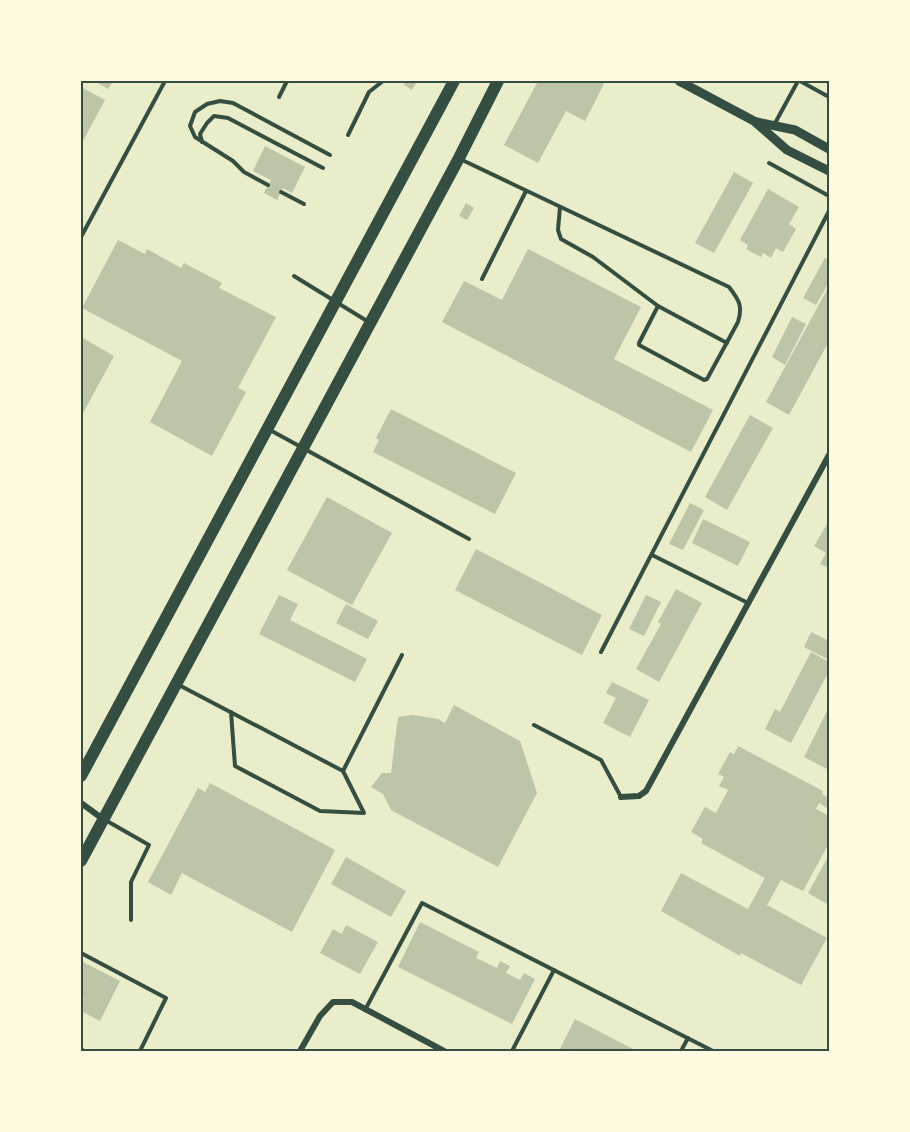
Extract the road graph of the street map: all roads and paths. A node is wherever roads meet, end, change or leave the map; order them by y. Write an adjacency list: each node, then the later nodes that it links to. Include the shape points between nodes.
1 (165, 81): 27 (lane)
2 (287, 81): 8 (lane)
3 (454, 81): 30 (main road)
4 (498, 81): 16 (main road)
5 (679, 81): 10 (street)
6 (799, 81): 9 (lane); 11 (lane)
7 (381, 82): 12 (lane, via 369,92)
8 (279, 97)
9 (829, 97)
10 (754, 121): 11 (street); 19 (street, via 787,150)
11 (774, 126): 14 (street, via 795,130)
12 (348, 135)
13 (202, 142): 15 (lane, via 190,126 195,112 219,101 233,103); 18 (lane, via 200,134 214,116 228,118); 20 (lane)
14 (829, 148)
15 (330, 155)
16 (459, 158): 21 (lane); 32 (main road)
17 (769, 163): 23 (lane)
18 (323, 168)
19 (829, 171)
20 (268, 185)
21 (526, 191): 25 (lane); 29 (lane)
22 (281, 192): 24 (lane)
23 (829, 196)
24 (304, 204)
25 (560, 207): 31 (lane, via 561,239); 33 (lane, via 729,287 740,301 741,312)
26 (829, 211): 39 (lane)
27 (81, 237)
28 (294, 276): 30 (lane)
29 (482, 279)
30 (334, 302): 32 (lane); 34 (main road)
31 (658, 306): 33 (lane); 33 (lane, via 639,345 704,380)
32 (370, 323): 35 (main road)
33 (728, 343)
34 (267, 429): 35 (lane); 47 (main road)
35 (303, 448): 38 (lane); 43 (main road)
36 (829, 455): 37 (street)
37 (826, 469): 40 (street)
38 (469, 539)
39 (652, 555): 40 (lane); 41 (lane)
40 (749, 604): 48 (street, via 646,791 639,796)
41 (601, 652)
42 (402, 655): 46 (lane)
43 (177, 683): 44 (lane); 50 (main road)
44 (231, 711): 46 (lane); 46 (lane, via 235,766 321,811 364,813)
45 (534, 725): 48 (lane, via 601,760)
46 (343, 771)
47 (81, 776)
48 (621, 797)
49 (81, 803): 50 (street)
50 (104, 819): 51 (main road); 52 (lane, via 149,845 132,882)
51 (81, 861)
52 (131, 920)
53 (81, 953): 57 (lane, via 166,998)
54 (554, 970): 55 (lane, via 422,903); 56 (lane); 60 (lane)
55 (366, 1010): 58 (street, via 352,1002 333,1002); 59 (street)
56 (688, 1038): 61 (lane); 62 (lane)
57 (140, 1051)
58 (300, 1051)
59 (444, 1051)
60 (512, 1051)
61 (681, 1051)
62 (713, 1051)

